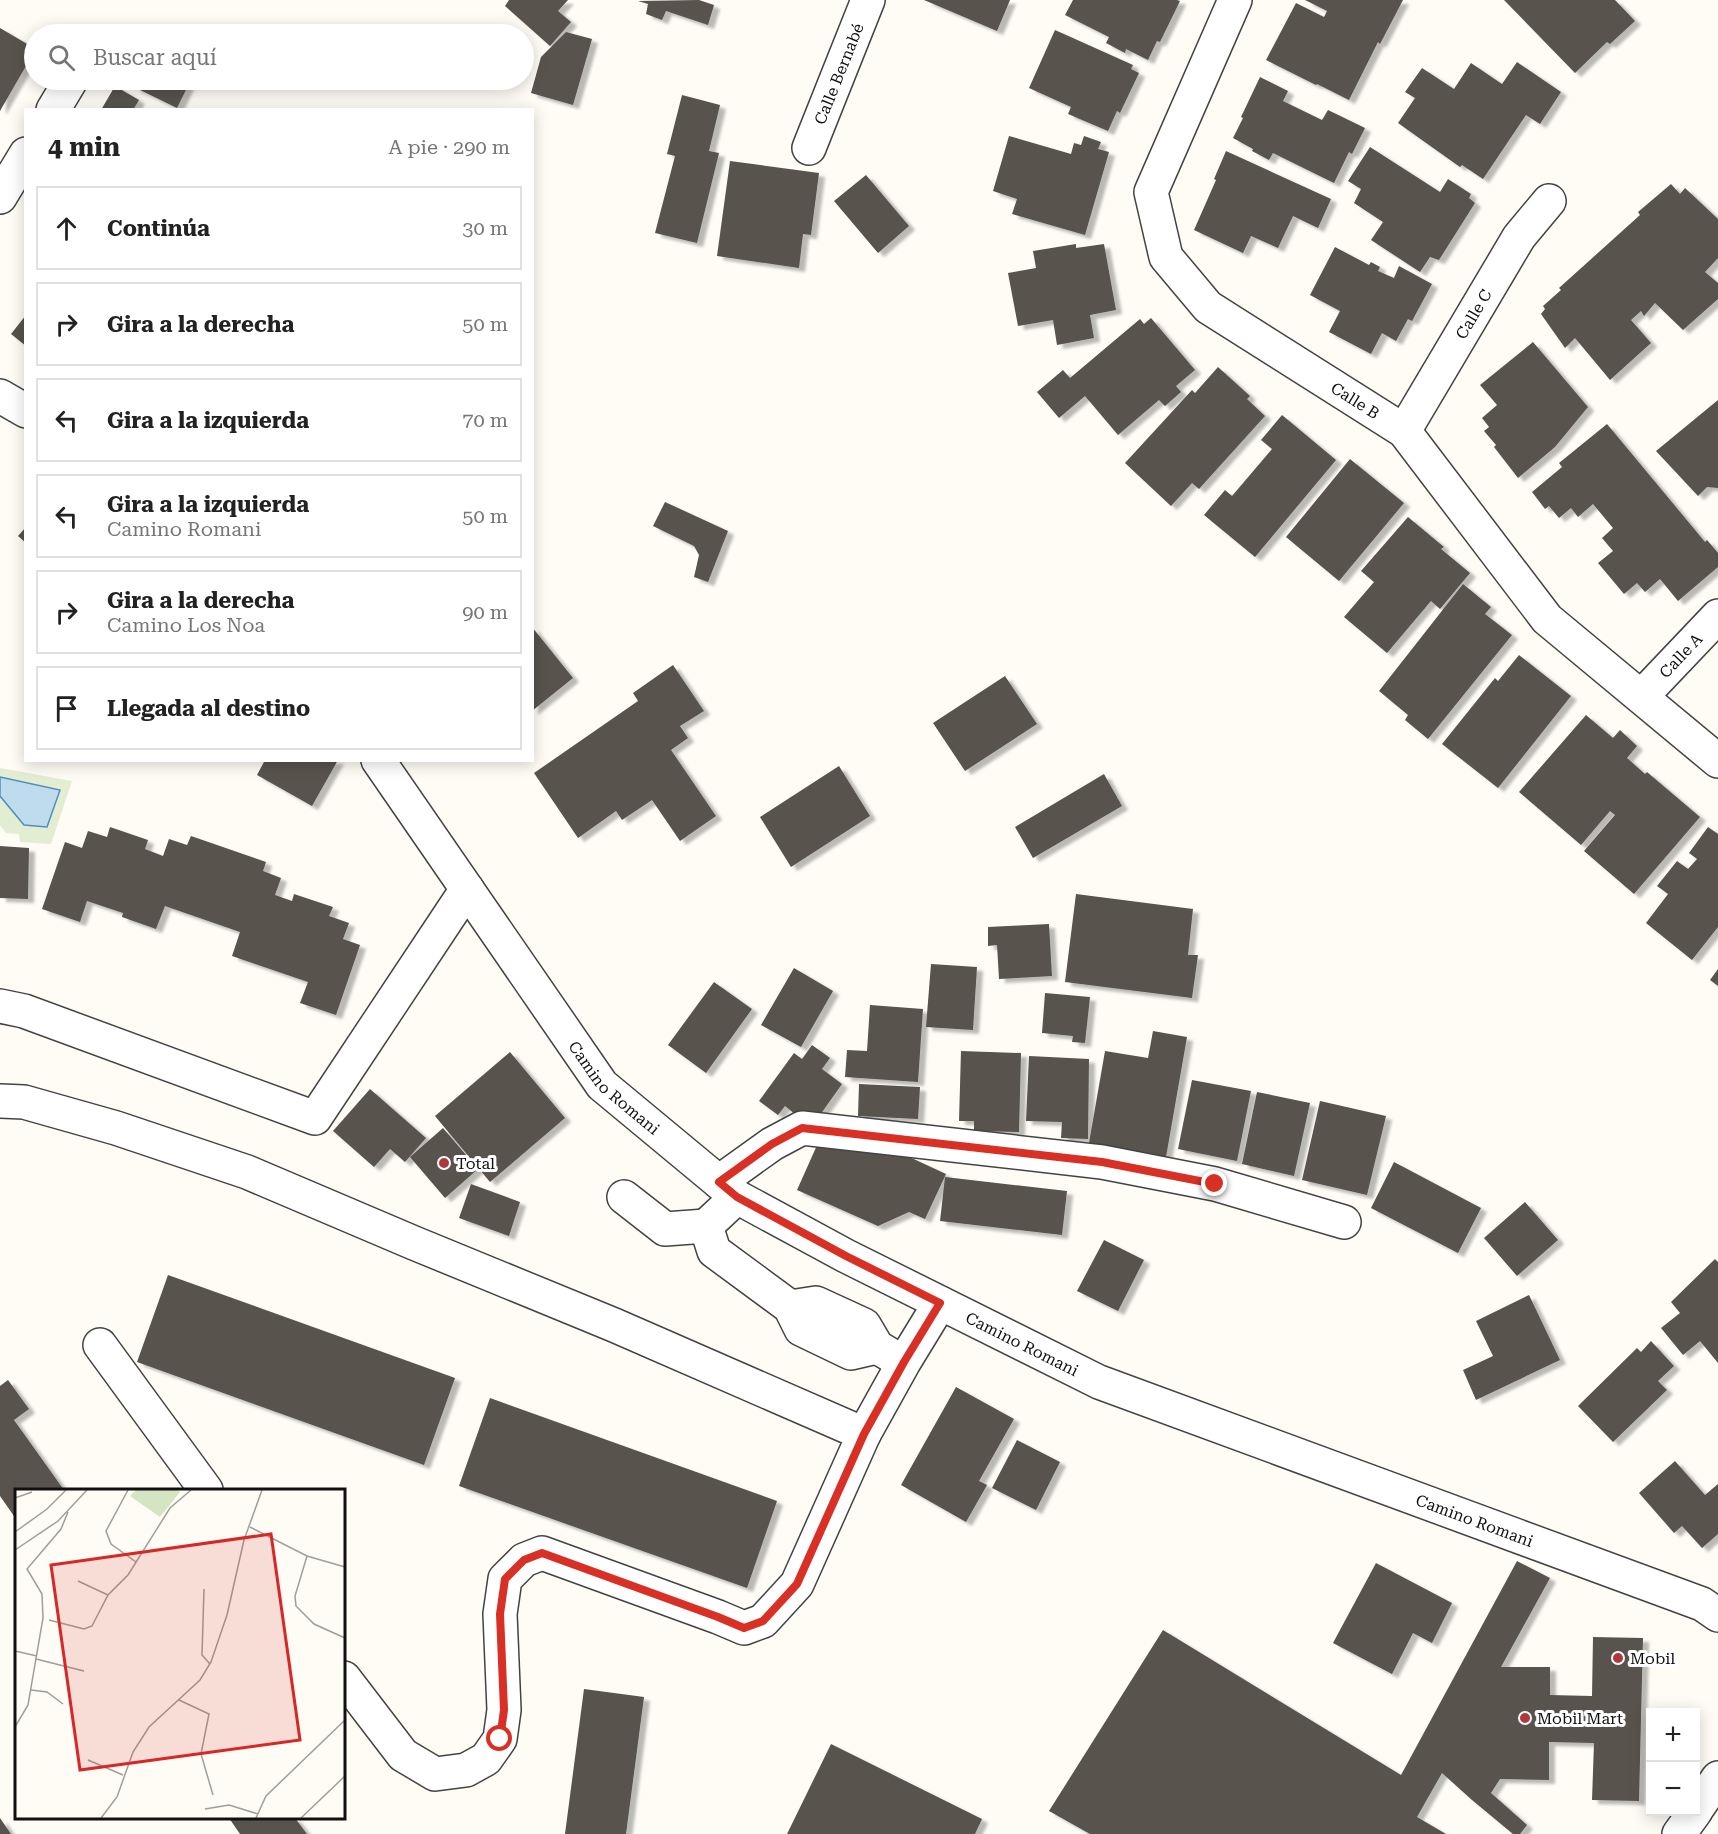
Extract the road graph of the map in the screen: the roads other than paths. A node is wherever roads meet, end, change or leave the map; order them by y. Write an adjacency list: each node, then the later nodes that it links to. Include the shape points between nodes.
1 (868, 0): 5 (street, Calle Bernabé)
2 (1235, 0): 11 (street, Calle B, via 1151,192 1166,257 1208,307)
3 (65, 90): 4 (street)
4 (53, 108)
5 (809, 148)
6 (24, 157): 7 (street)
7 (0, 197)
8 (1550, 201): 11 (street, Calle C, via 1519,237)
9 (0, 396): 10 (street)
10 (24, 410)
11 (1404, 431): 13 (street, Calle B, via 1547,619)
12 (1718, 616): 13 (street, Calle A)
13 (1642, 696): 14 (street, Calle B)
14 (1718, 761)
15 (379, 762): 16 (street, Camino Romani)
16 (467, 889): 17 (street, via 315,1118 24,1011); 19 (street, Camino Romani, via 602,1085)
17 (0, 1006)
18 (0, 1101): 26 (street, via 24,1102 116,1128 247,1172)
19 (728, 1189): 21 (street, via 772,1144 802,1128 1102,1162 1215,1184); 22 (street); 23 (street, Camino Romani, via 846,1256)
20 (624, 1197): 22 (street, via 665,1229)
21 (1344, 1221)
22 (706, 1226): 25 (street, via 714,1251 790,1307 816,1303 864,1325)
23 (940, 1303): 25 (street); 28 (street, Camino Romani, via 1100,1382 1702,1604)
24 (100, 1345): 27 (street)
25 (890, 1355): 26 (street)
26 (864, 1434): 29 (street, via 797,1584 763,1621 744,1628 542,1553 524,1560 505,1579 500,1614 504,1710 500,1739 486,1759 466,1770 435,1774 403,1755)
27 (205, 1489)
28 (1718, 1615)
29 (345, 1679)
30 (1718, 1778): 31 (street)
31 (1700, 1804)
32 (1692, 1816): 33 (street)
33 (1679, 1834)

